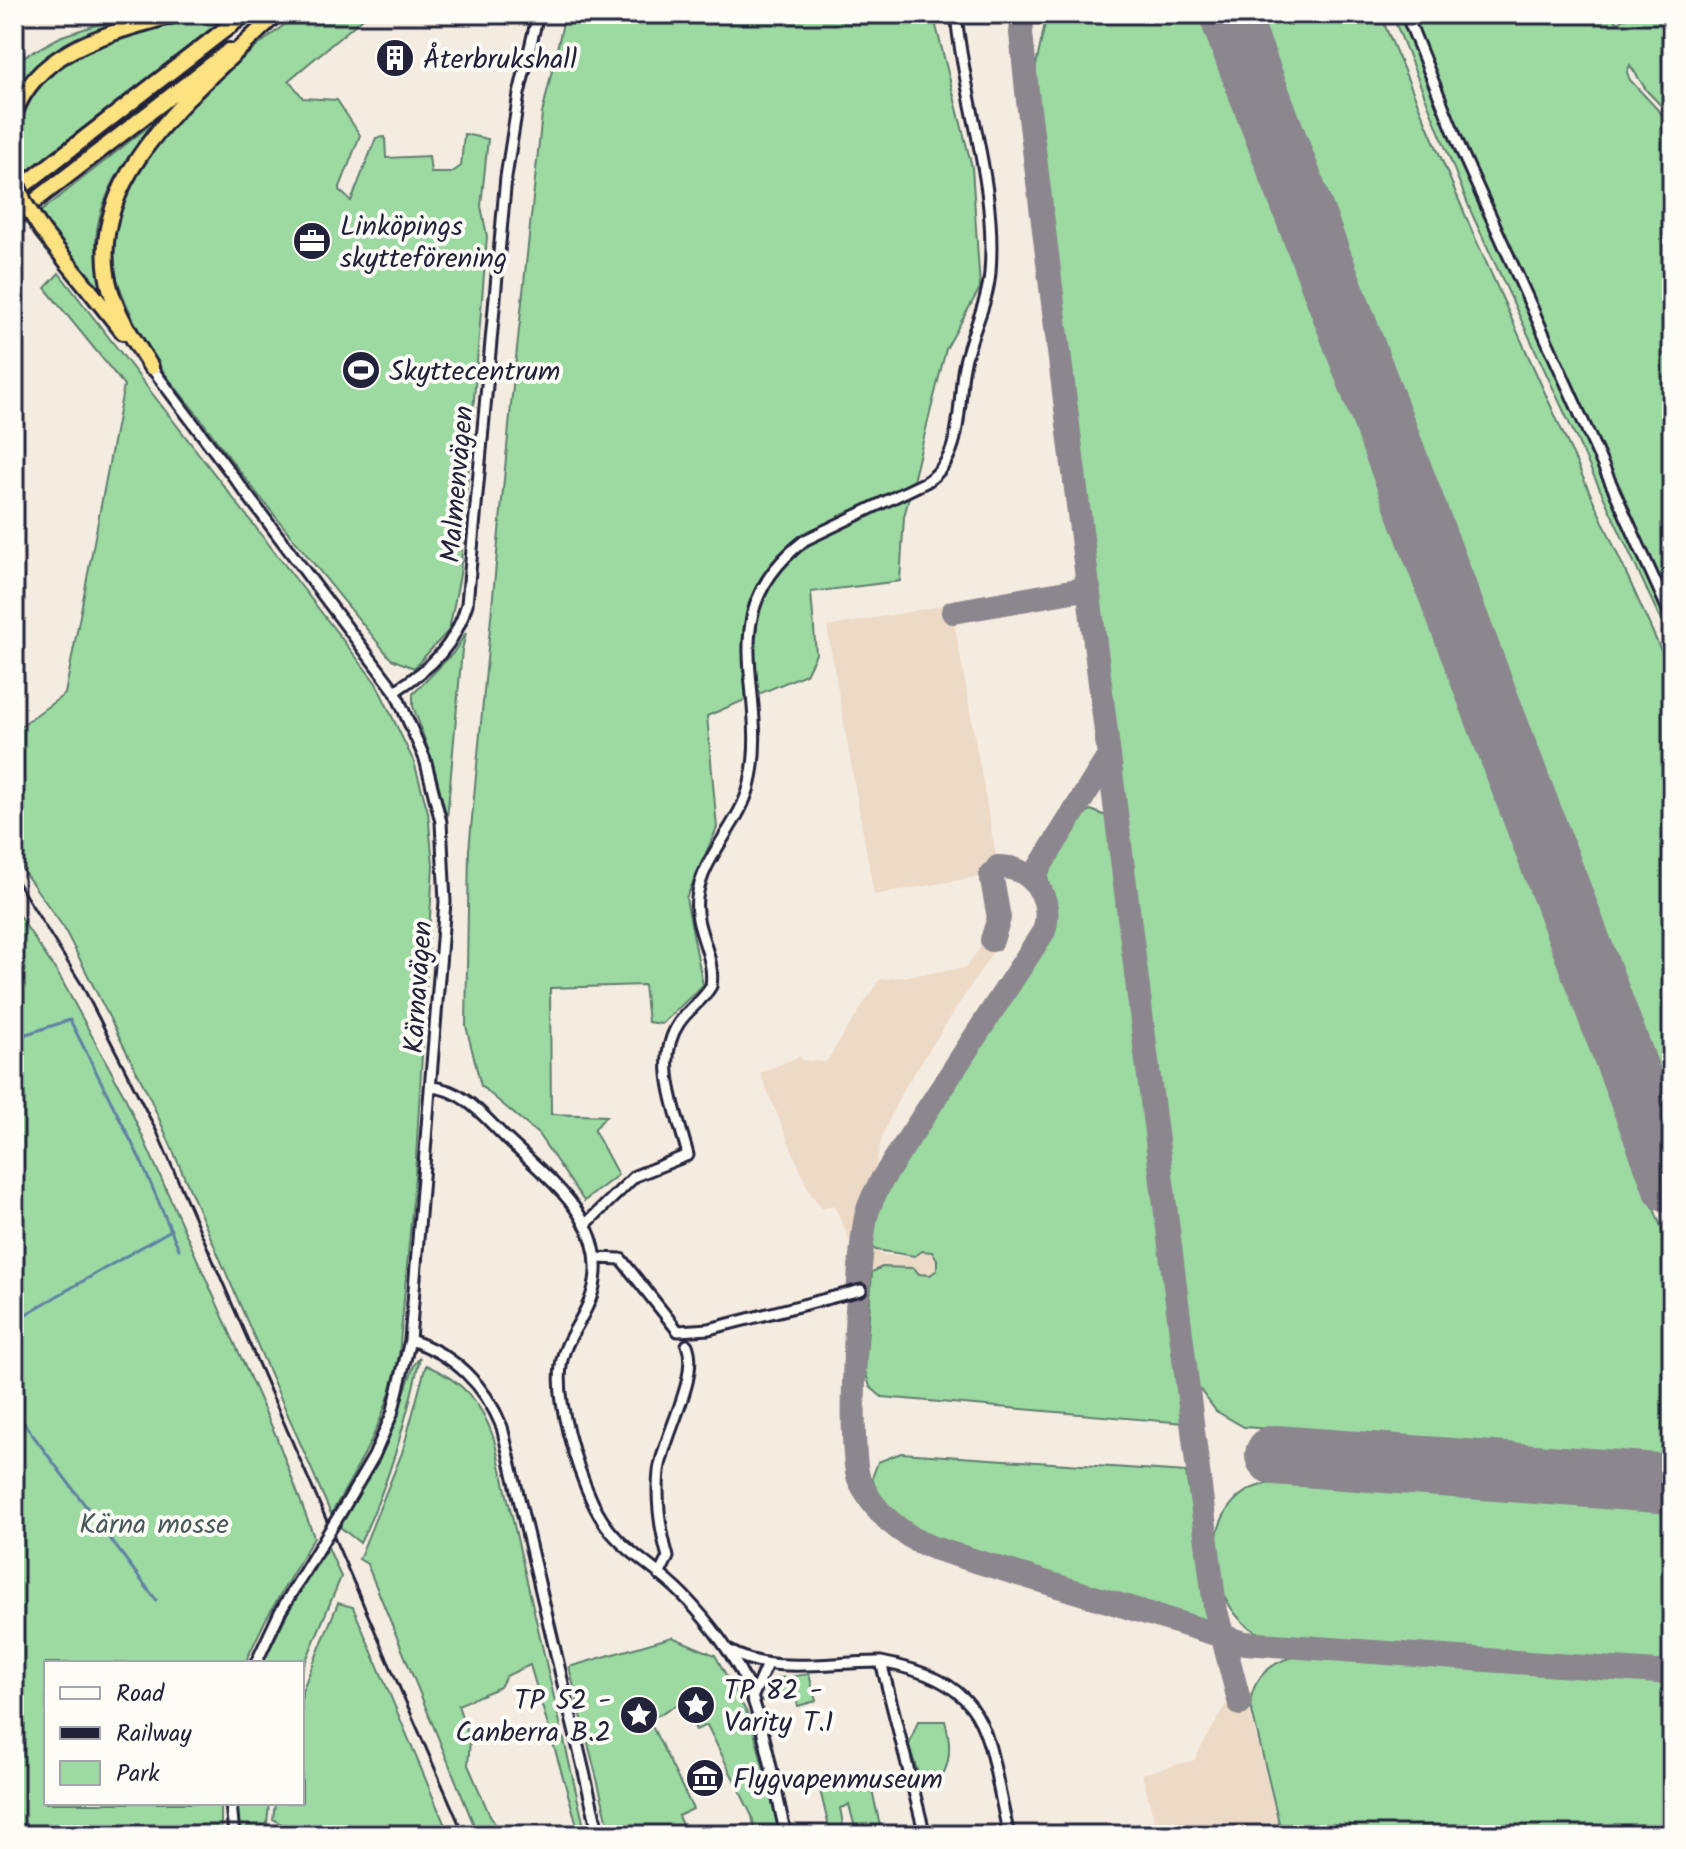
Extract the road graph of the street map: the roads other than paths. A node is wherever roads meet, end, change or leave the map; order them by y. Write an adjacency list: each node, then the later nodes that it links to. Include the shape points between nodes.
1 (176, 14): 7 (highway, via 61,55 26,88)
2 (245, 14): 9 (highway)
3 (276, 14): 10 (highway); 11 (highway, via 142,153 112,204 104,253 111,293)
4 (538, 14): 13 (street, Malmenvägen, via 506,177 467,604 452,642 427,670)
5 (956, 14): 15 (street, via 988,179 991,238 987,298 965,362 951,453 935,476 805,540 766,581 748,636 750,782 737,820 702,879 697,900 711,958 711,986 680,1020 667,1053 688,1155 635,1176)
6 (1406, 14): 12 (street, via 1461,150)
7 (14, 114)
8 (14, 177): 11 (highway, bridge, via 43,232)
9 (14, 193)
10 (14, 217)
11 (151, 367): 13 (street, Kärnavägen)
12 (1672, 619)
13 (395, 691): 14 (street, Kärnavägen, via 425,759 444,842 445,902)
14 (431, 1087): 15 (street, via 455,1092 472,1105 547,1174); 18 (street, Kärnavägen)
15 (586, 1224): 16 (street)
16 (596, 1258): 17 (street, via 621,1259 678,1331 709,1329); 20 (street, via 592,1295 561,1365 564,1411 598,1515 624,1548)
17 (861, 1290)
18 (410, 1340): 22 (street, Kärnavägen, bridge, via 392,1414 369,1466 280,1612); 30 (street, via 465,1371 502,1427)
19 (687, 1345): 20 (street, via 689,1374 659,1470 659,1517 668,1557)
20 (659, 1575): 21 (street, via 684,1596)
21 (725, 1648): 24 (street); 25 (street)
22 (257, 1661)
23 (881, 1662): 24 (street); 32 (street); 33 (street, via 942,1679 972,1703)
24 (767, 1664): 25 (street)
25 (752, 1698): 31 (street)
26 (230, 1805): 28 (street)
27 (230, 1805): 29 (street)
28 (228, 1835)
29 (234, 1835)
30 (599, 1835)
31 (786, 1835)
32 (925, 1835)
33 (1009, 1835)

